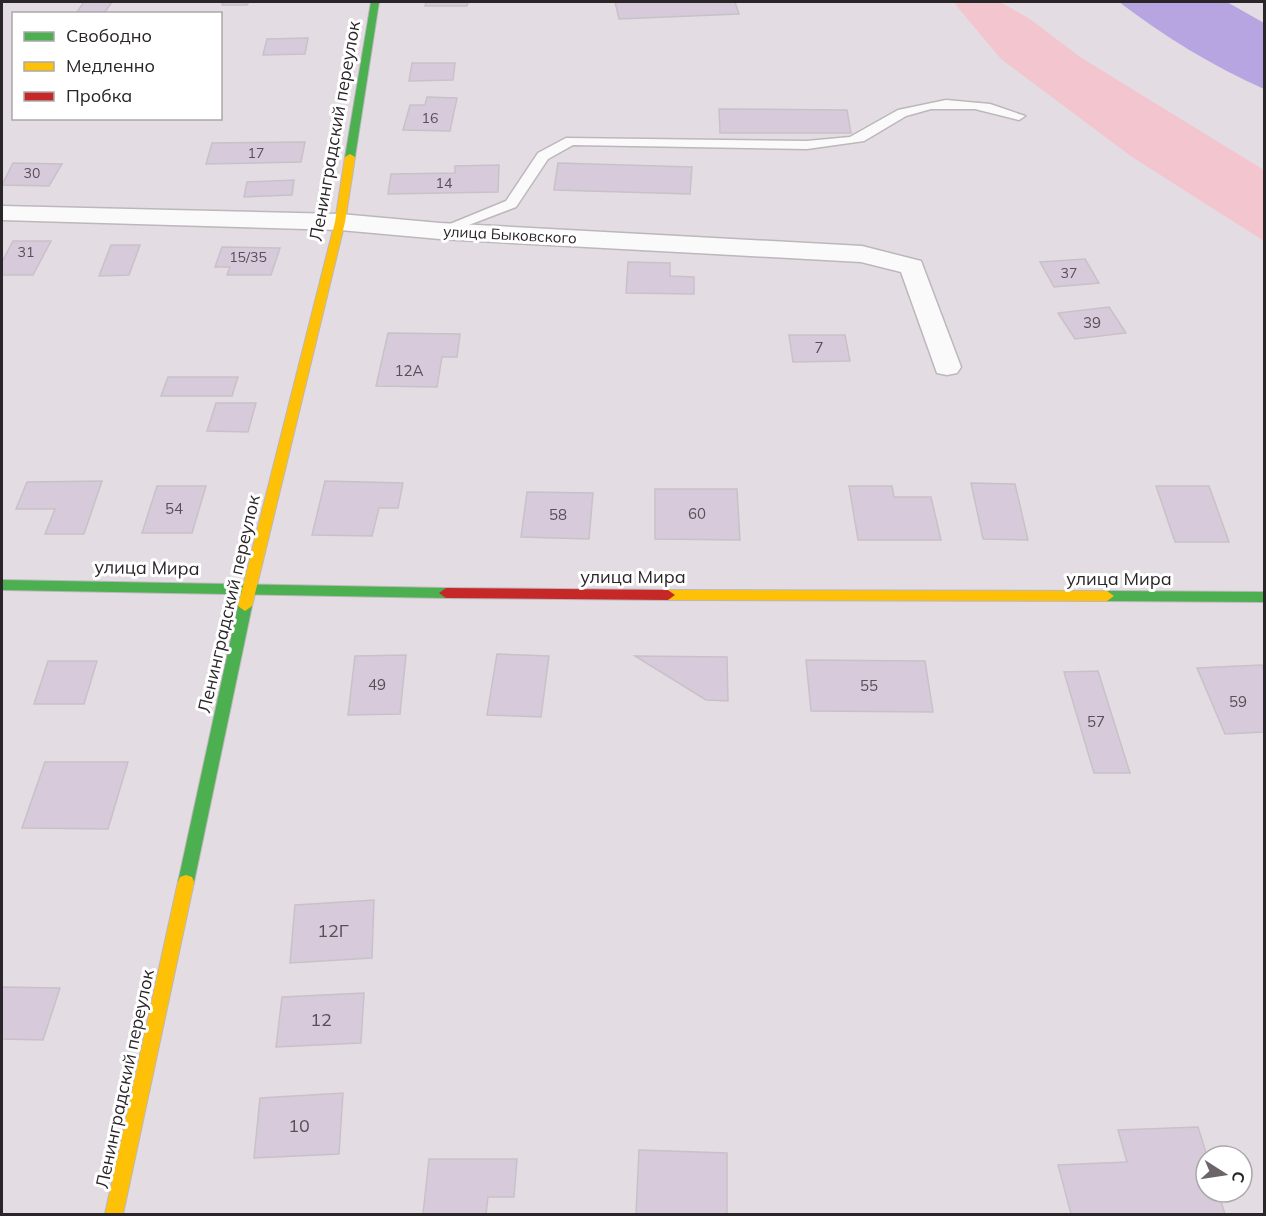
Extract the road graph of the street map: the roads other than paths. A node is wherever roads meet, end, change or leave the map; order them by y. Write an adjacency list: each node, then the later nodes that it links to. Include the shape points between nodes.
1 (375, 2): 4 (street, Ленинградский переулок)
2 (1019, 116): 5 (lane, via 946,103 901,114 867,135 807,145 571,141 543,156 511,204)
3 (2, 213): 4 (street, улица Быковского)
4 (340, 222): 5 (street, улица Быковского); 8 (street, Ленинградский переулок)
5 (440, 231): 6 (street, улица Быковского, via 862,254 912,267)
6 (947, 367)
7 (2, 585): 8 (street, улица Мира)
8 (249, 589): 9 (street, улица Мира, via 486,594); 10 (street, Ленинградский переулок)
9 (1264, 597)
10 (114, 1215)

